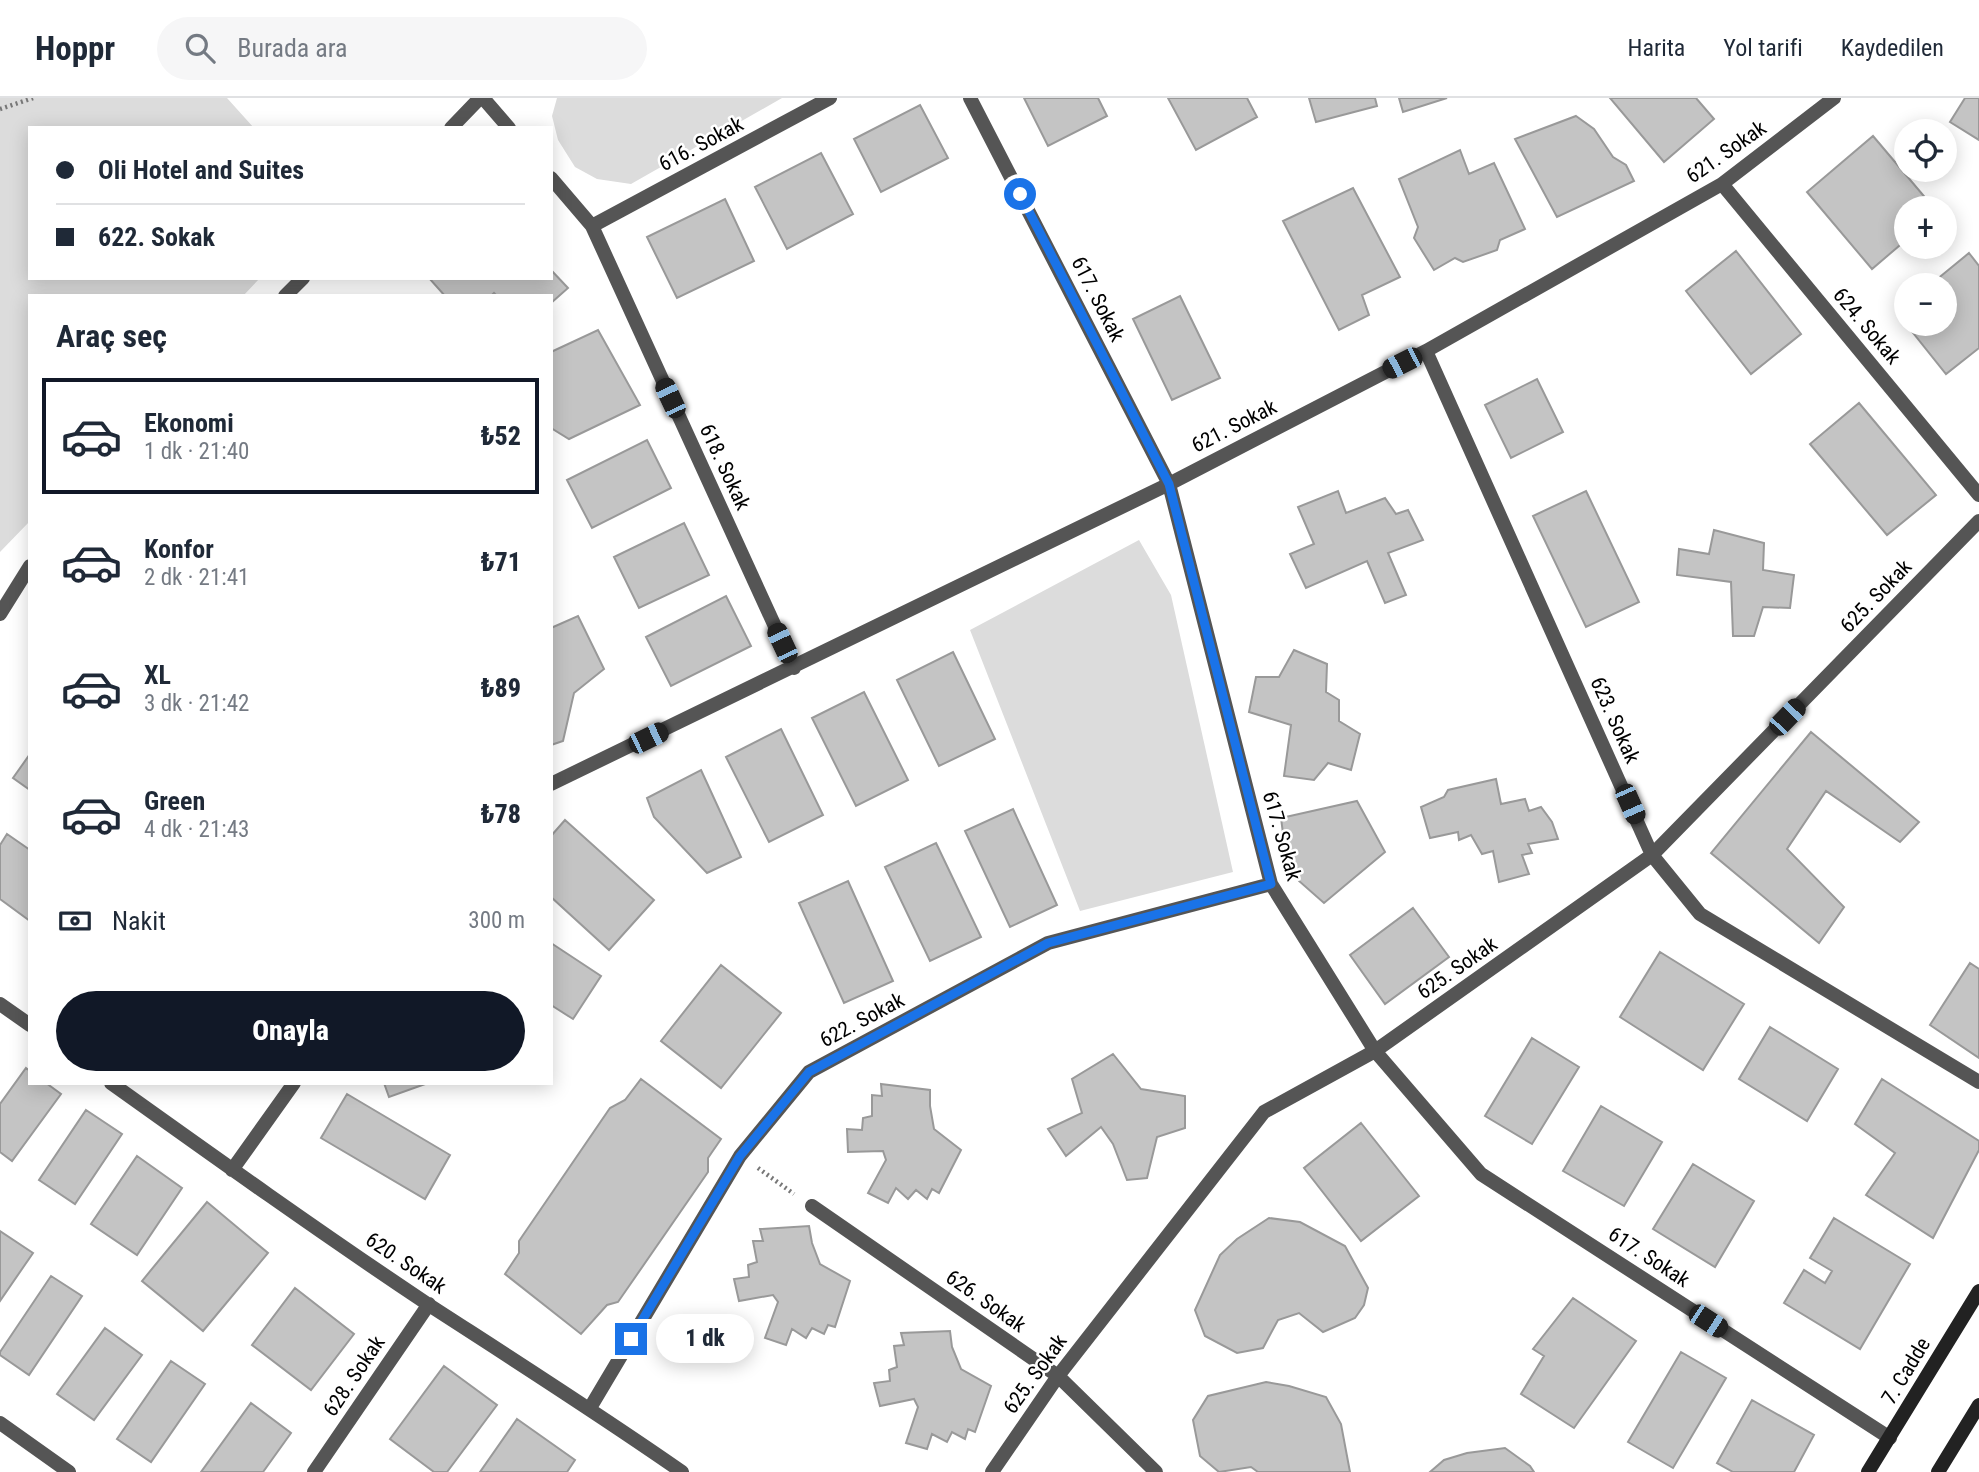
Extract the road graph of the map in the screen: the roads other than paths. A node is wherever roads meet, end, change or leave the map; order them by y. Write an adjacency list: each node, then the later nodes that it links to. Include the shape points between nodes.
1 (482, 98): 5 (street); 6 (street)
2 (830, 98): 9 (street, 616. Sokak)
3 (970, 98): 13 (street, 617. Sokak)
4 (1834, 98): 8 (street, 621. Sokak)
5 (453, 126)
6 (507, 126)
7 (553, 180): 9 (street, 618. Sokak)
8 (1722, 184): 12 (street, 621. Sokak); 14 (street, 624. Sokak)
9 (592, 226): 18 (street, 618. Sokak)
10 (301, 280): 11 (street)
11 (287, 294)
12 (1426, 351): 13 (street, 621. Sokak); 20 (street, 623. Sokak)
13 (1169, 484): 18 (street, 621. Sokak); 21 (street, 617. Sokak)
14 (1979, 495)
15 (1979, 521): 20 (street, 625. Sokak)
16 (28, 569): 17 (street)
17 (0, 614)
18 (794, 668): 19 (street, 621. Sokak)
19 (553, 783)
20 (1652, 855): 24 (street, 625. Sokak); 25 (street, 623. Sokak, via 1700,914)
21 (1271, 884): 24 (street, 617. Sokak); 34 (street, 622. Sokak, via 1048,943 809,1072 740,1156)
22 (0, 1004): 23 (street)
23 (28, 1024)
24 (1375, 1051): 32 (street, 625. Sokak, via 1264,1112); 36 (street, 617. Sokak, via 1481,1174)
25 (1979, 1082)
26 (114, 1085): 28 (street, 620. Sokak)
27 (293, 1085): 28 (street)
28 (232, 1170): 31 (street, 620. Sokak)
29 (812, 1206): 32 (street, 626. Sokak)
30 (1979, 1291): 36 (main road, 7. Cadde)
31 (429, 1304): 34 (street, 620. Sokak); 38 (street, 628. Sokak)
32 (1058, 1376): 40 (street, 625. Sokak); 41 (street, 626. Sokak)
33 (1979, 1405): 43 (main road)
34 (590, 1408): 39 (street, 620. Sokak)
35 (0, 1423): 37 (street)
36 (1890, 1438): 42 (main road, 7. Cadde)
37 (69, 1472)
38 (314, 1472)
39 (682, 1472)
40 (992, 1472)
41 (1156, 1472)
42 (1868, 1472)
43 (1938, 1472)

